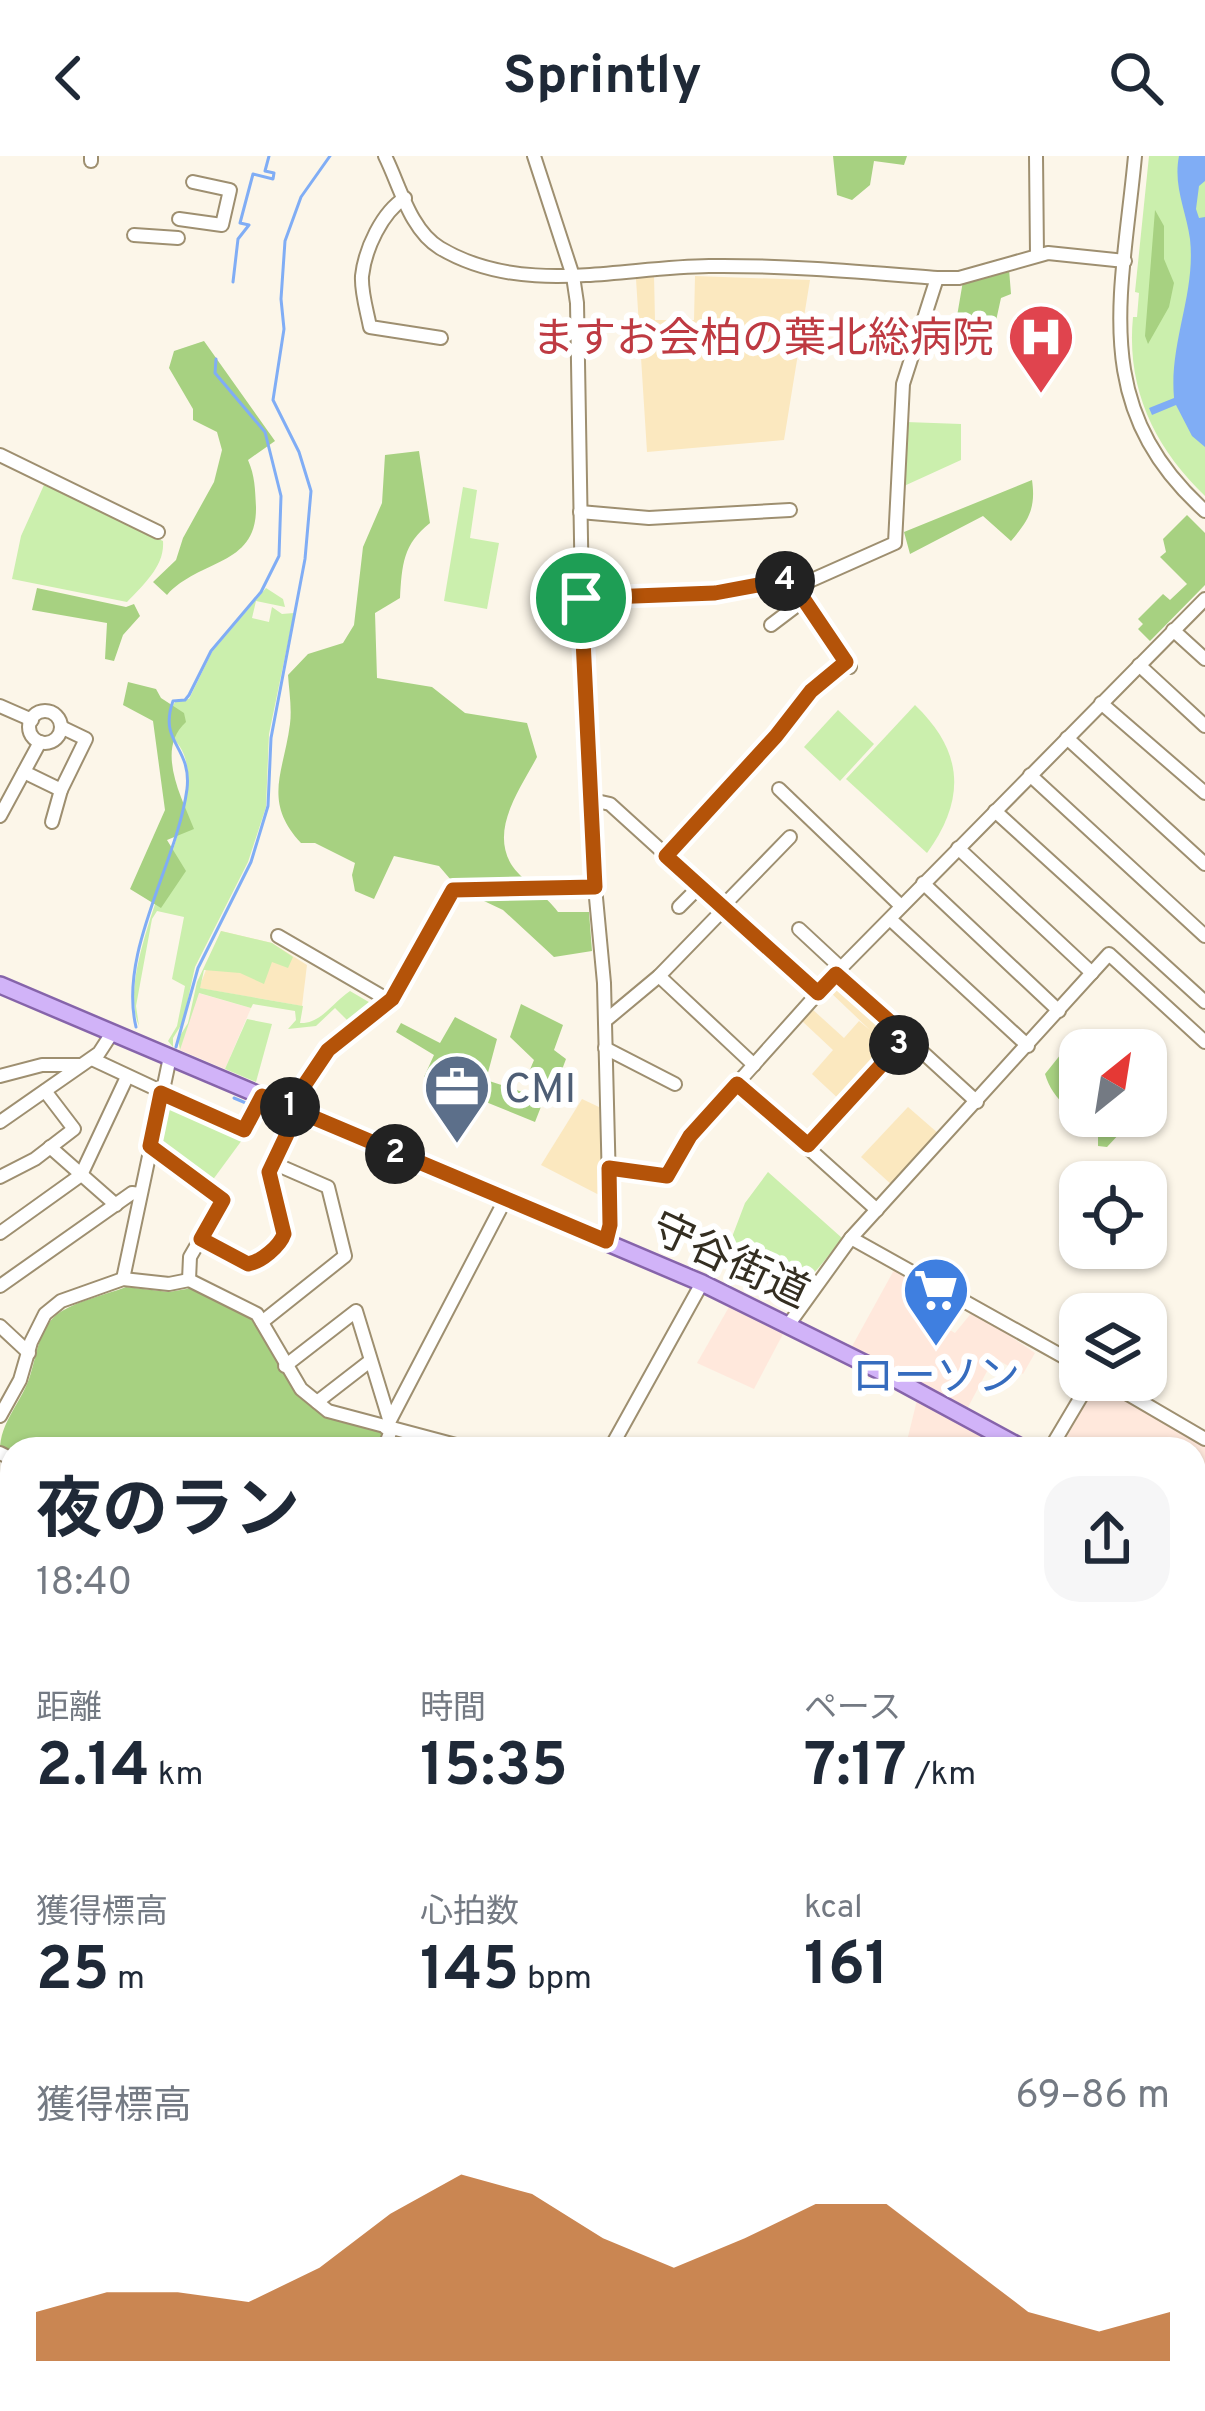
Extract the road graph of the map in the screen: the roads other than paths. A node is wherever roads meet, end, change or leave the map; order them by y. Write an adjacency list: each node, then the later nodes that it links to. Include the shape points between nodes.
1 (385, 156): 6 (street)
2 (534, 156): 12 (street)
3 (1036, 156): 10 (street)
4 (1136, 156): 11 (street)
5 (194, 182): 7 (street, via 230,190 222,225)
6 (405, 198): 12 (street, via 418,229 442,250 513,273); 14 (street, via 367,257 370,327)
7 (179, 219)
8 (134, 235): 9 (street)
9 (178, 238)
10 (1037, 255): 11 (street); 13 (street)
11 (1125, 261): 17 (street, via 1120,352 1136,422 1169,475)
12 (573, 276): 13 (street, via 712,266); 18 (street)
13 (937, 278): 20 (street, via 903,384 895,543)
14 (441, 338)
15 (0, 455): 19 (street)
16 (790, 510): 18 (street, via 649,518)
17 (1205, 511)
18 (580, 512): 21 (street)
19 (158, 532)
20 (796, 587): 21 (street, via 790,579 715,593); 23 (street)
21 (581, 598): 40 (street)
22 (1205, 598): 25 (street)
23 (804, 600): 24 (street); 46 (street, via 848,664 811,691)
24 (771, 625)
25 (1173, 630): 26 (street); 27 (street)
26 (1205, 659)
27 (1139, 665): 28 (street); 31 (street)
28 (1101, 703): 33 (street); 39 (street)
29 (0, 706): 30 (street)
30 (32, 720): 32 (street, via 49,712); 34 (street)
31 (1205, 726)
32 (61, 727): 34 (street, via 54,740); 37 (street, via 86,740)
33 (1067, 738): 36 (street); 47 (street)
34 (40, 742): 35 (street)
35 (25, 772): 37 (street); 42 (street)
36 (1030, 776): 41 (street); 56 (street)
37 (61, 790): 43 (street)
38 (778, 790): 51 (street)
39 (1205, 793)
40 (592, 800): 46 (street, via 610,804); 50 (street)
41 (995, 811): 45 (street); 64 (street)
42 (0, 816)
43 (52, 822)
44 (790, 837): 53 (street)
45 (958, 848): 48 (street); 59 (street)
46 (666, 856): 49 (street)
47 (1205, 864)
48 (923, 883): 51 (street); 65 (street)
49 (699, 886): 52 (street); 53 (street)
50 (595, 887): 63 (street, via 453,890); 66 (street)
51 (902, 906): 54 (street)
52 (679, 907)
53 (723, 908): 60 (street); 62 (street)
54 (890, 919): 58 (street); 70 (street)
55 (800, 929): 58 (street)
56 (1205, 935)
57 (278, 936): 63 (street)
58 (838, 971): 62 (street); 69 (street)
59 (1092, 973): 65 (street); 68 (street, via 1109,954)
60 (659, 976): 66 (street); 74 (street)
61 (0, 985): 67 (main road, 守谷街道)
62 (818, 993): 74 (street)
63 (390, 1000): 83 (street, via 328,1050)
64 (1205, 1002)
65 (1059, 1011): 70 (street)
66 (604, 1021): 71 (street)
67 (112, 1033): 72 (main road, 守谷街道); 73 (street)
68 (1202, 1033)
69 (907, 1037): 82 (street); 85 (street)
70 (1028, 1046): 82 (street)
71 (605, 1048): 77 (street); 89 (street)
72 (170, 1057): 80 (street); 81 (main road, 守谷街道)
73 (86, 1062): 75 (street); 76 (street); 79 (street)
74 (754, 1065): 78 (street)
75 (0, 1076)
76 (127, 1077): 80 (street); 90 (street)
77 (675, 1084)
78 (737, 1084): 85 (street); 89 (street, via 667,1176)
79 (45, 1091): 84 (street); 87 (street, via 74,1129)
80 (161, 1093): 81 (street, via 244,1130); 86 (street)
81 (262, 1096): 83 (main road, 守谷街道)
82 (977, 1102): 95 (street)
83 (293, 1109): 88 (street); 93 (main road, 守谷街道)
84 (0, 1122)
85 (808, 1145): 95 (street)
86 (150, 1146): 92 (street); 98 (street, via 223,1200)
87 (50, 1147): 90 (street); 91 (street)
88 (273, 1163): 98 (street, via 282,1240 248,1264); 104 (street, via 328,1187 345,1256)
89 (609, 1168): 99 (street)
90 (81, 1175): 94 (street); 96 (street)
91 (0, 1177)
92 (140, 1194): 94 (street); 100 (street)
93 (506, 1200): 99 (main road, 守谷街道); 115 (street)
94 (116, 1205): 103 (street)
95 (877, 1210): 97 (street)
96 (0, 1233)
97 (851, 1238): 105 (street); 108 (street)
98 (201, 1239): 101 (street)
99 (606, 1241): 102 (main road, 守谷街道)
100 (124, 1279): 101 (street); 107 (street, via 61,1300 45,1314)
101 (189, 1280): 104 (street)
102 (702, 1283): 105 (main road, 守谷街道); 118 (street)
103 (0, 1286)
104 (262, 1322): 110 (street)
105 (789, 1324): 119 (main road, 守谷街道)
106 (1, 1330): 107 (street)
107 (28, 1353): 114 (street)
108 (1059, 1354)
109 (370, 1361): 110 (street, via 356,1311); 113 (street); 115 (street)
110 (285, 1366): 113 (street)
111 (1079, 1401): 120 (street)
112 (1141, 1401): 121 (street)
113 (316, 1402): 115 (street)
114 (0, 1416)
115 (389, 1426): 116 (street); 117 (street)
116 (386, 1437)
117 (414, 1437)
118 (617, 1437)
119 (1001, 1437)
120 (1057, 1437)
121 (1203, 1437)

